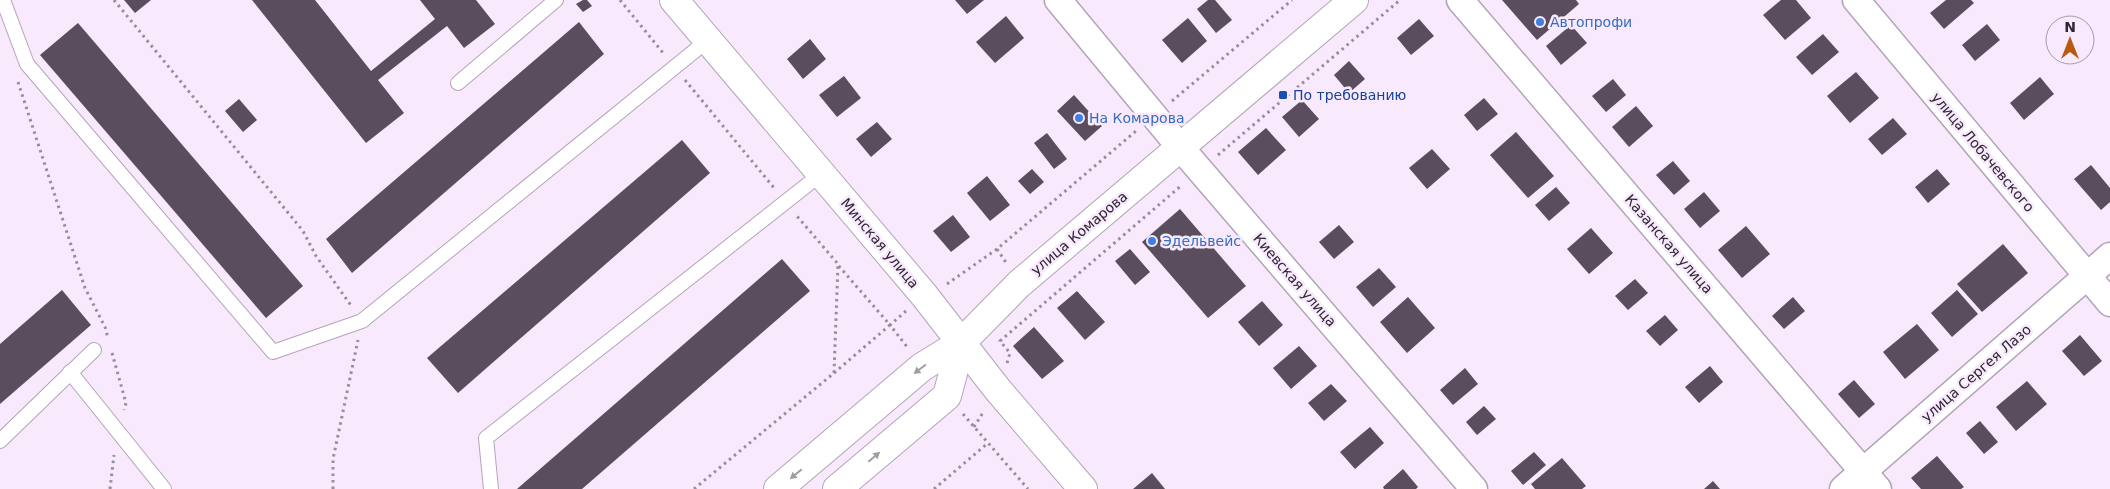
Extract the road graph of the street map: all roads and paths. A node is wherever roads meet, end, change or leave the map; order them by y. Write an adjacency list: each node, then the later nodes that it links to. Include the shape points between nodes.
1 (3, 0): 24 (lane, via 27,64 273,352)
2 (114, 0): 24 (path, via 303,231 316,256)
3 (556, 0): 14 (lane)
4 (620, 0): 12 (path)
5 (674, 0): 11 (main road, Минская улица)
6 (1058, 0): 15 (street, Киевская улица)
7 (1292, 0): 15 (path)
8 (1354, 0): 16 (main road, улица Комарова)
9 (1460, 0): 33 (street, Казанская улица)
10 (1856, 0): 21 (street, улица Лобачевского)
11 (708, 40): 12 (lane); 17 (main road, Минская улица)
12 (674, 67): 18 (path); 24 (lane)
13 (15, 74): 30 (path, via 85,288 105,326 126,403)
14 (458, 83)
15 (1154, 115): 16 (street, Киевская улица); 22 (path, via 997,249)
16 (1180, 147): 26 (main road, улица Комарова, via 1019,284); 43 (street, Киевская улица)
17 (822, 174): 18 (lane); 22 (main road, Минская улица)
18 (785, 202): 20 (path); 37 (lane, via 486,438)
19 (2110, 256): 21 (street, улица Сергея Лазо)
20 (838, 264): 25 (path); 29 (path)
21 (2087, 276): 23 (street, улица Лобачевского); 33 (street, улица Сергея Лазо)
22 (924, 296): 25 (path); 26 (main road, Минская улица)
23 (2110, 303)
24 (362, 321): 36 (path, via 333,459)
25 (890, 325): 29 (path)
26 (961, 343): 39 (main road, one-way to 39, via 922,367); 40 (main road, улица Комарова, one-way to 26, via 947,396); 42 (main road, Минская улица)
27 (94, 350): 28 (lane)
28 (70, 372): 30 (lane); 31 (lane)
29 (834, 373): 38 (path)
30 (117, 430): 34 (path); 35 (lane)
31 (0, 441)
32 (988, 443): 41 (path)
33 (1870, 480): 44 (street, улица Сергея Лазо)
34 (110, 489)
35 (164, 489)
36 (333, 489)
37 (491, 489)
38 (694, 489)
39 (778, 489)
40 (837, 489)
41 (934, 489)
42 (1083, 489)
43 (1474, 489)
44 (1843, 489)

